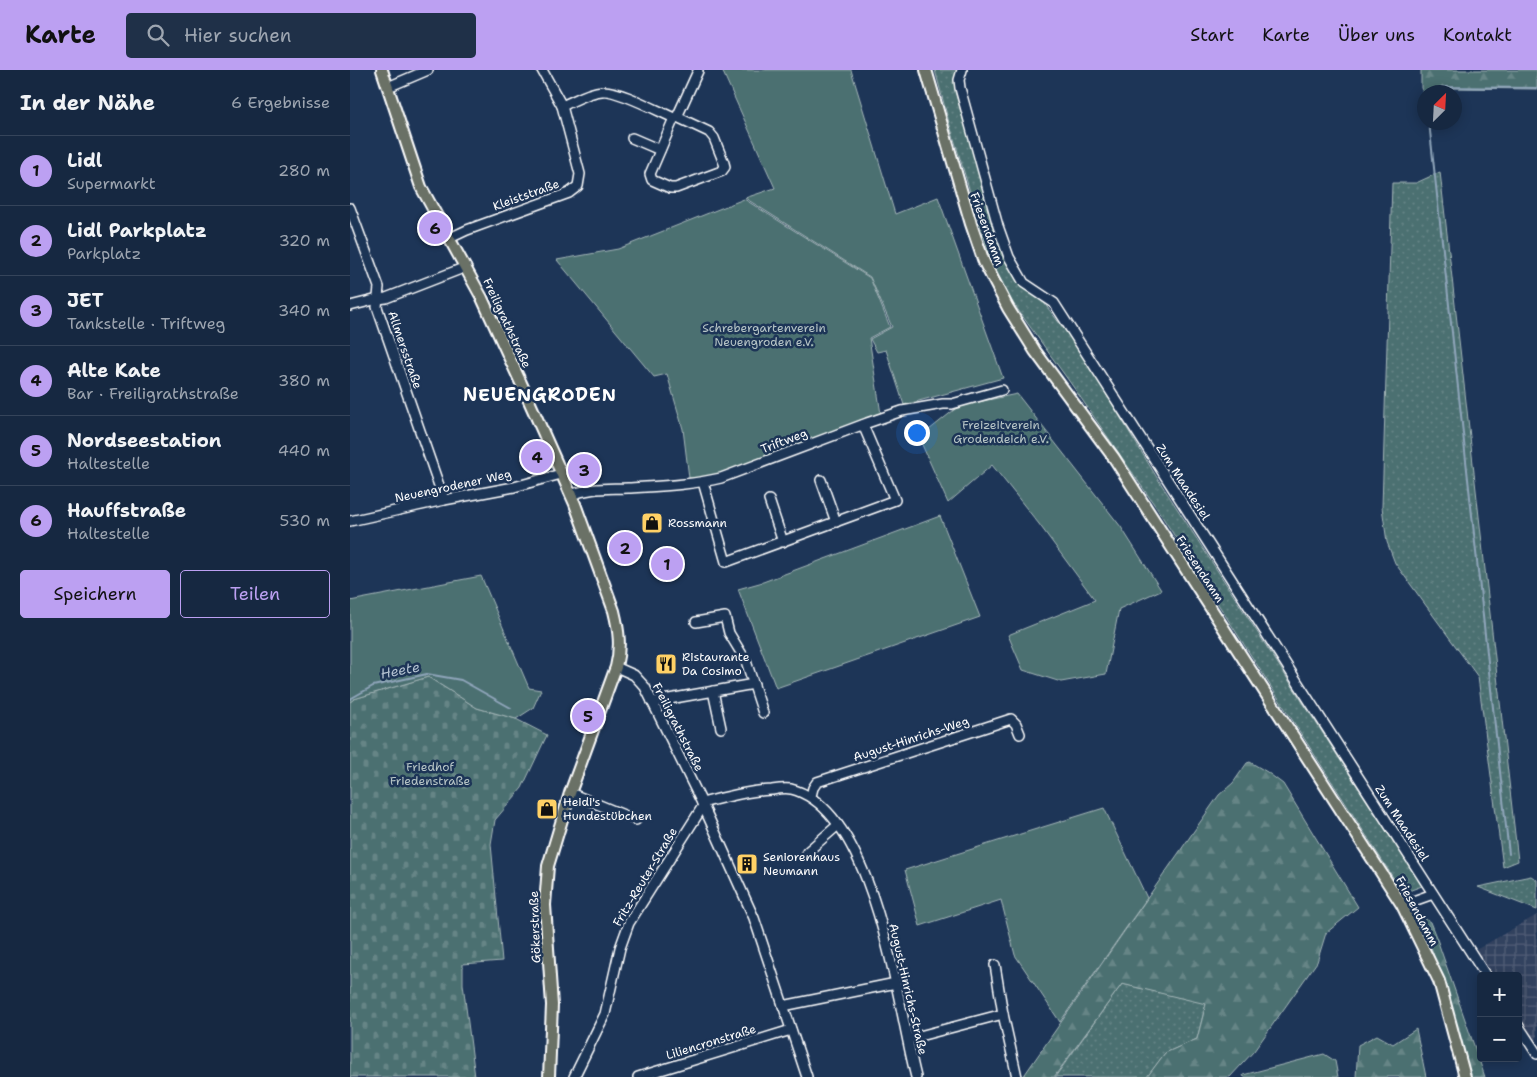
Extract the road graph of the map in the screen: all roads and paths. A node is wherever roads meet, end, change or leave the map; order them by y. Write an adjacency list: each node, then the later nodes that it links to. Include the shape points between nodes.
1 (382, 70): 7 (main road, Freiligrathstraße)
2 (428, 70): 7 (street)
3 (542, 70): 8 (street, Kleiststraße)
4 (926, 70): 44 (main road, Friesendamm, via 970,224 984,262 1008,308 1114,458)
5 (962, 70): 43 (street, Zum Maadesiel, via 960,88 998,226 1020,278 1054,303)
6 (698, 71): 9 (street)
7 (388, 88): 14 (main road, Freiligrathstraße, via 421,187)
8 (562, 106): 9 (street, via 603,90); 14 (street, Kleiststraße, via 580,174 578,186 569,193)
9 (676, 117): 11 (street); 11 (street, via 709,132 724,167 722,171 700,180 670,188 652,180 650,174)
10 (632, 138): 11 (street)
11 (660, 150)
12 (350, 208): 13 (street, Allmersstraße)
13 (353, 226): 16 (street, Allmersstraße, via 379,287)
14 (450, 238): 15 (main road, Freiligrathstraße)
15 (466, 267): 16 (street); 20 (main road, Freiligrathstraße)
16 (378, 299): 17 (street); 24 (street, Allmersstraße, via 377,307)
17 (350, 306)
18 (1002, 390): 19 (street, Triftweg, via 952,404 902,412)
19 (863, 425): 22 (street, Triftweg); 27 (street, via 896,500)
20 (561, 474): 23 (main road, Freiligrathstraße); 24 (street, Neuengrodener Weg)
21 (820, 480): 27 (street)
22 (704, 482): 23 (street, Triftweg, via 590,488); 28 (street, via 726,562)
23 (571, 495): 30 (main road, Freiligrathstraße, via 614,611 620,639)
24 (444, 500): 26 (street, Neuengrodener Weg)
25 (769, 500): 28 (street)
26 (350, 521)
27 (836, 522): 28 (street)
28 (783, 542)
29 (696, 622): 31 (street, via 725,618)
30 (616, 667): 33 (street, Freiligrathstraße, via 634,675); 37 (main road, Gökerstraße)
31 (754, 684): 32 (street); 34 (street)
32 (713, 691): 33 (street); 35 (street)
33 (652, 702): 39 (street, Freiligrathstraße)
34 (763, 713)
35 (721, 728)
36 (1020, 734): 38 (street, August-Hinrichs-Weg, via 1011,719 817,782)
37 (570, 793): 40 (street); 54 (main road, Gökerstraße, via 546,878 545,926 552,1004)
38 (811, 796): 39 (street, August-Hinrichs-Straße, via 789,789 762,790); 41 (street, August-Hinrichs-Straße)
39 (702, 804): 48 (street, Freiligrathstraße, via 754,918); 55 (street, Fritz-Reuter-Straße, via 629,923 605,1014)
40 (636, 820)
41 (838, 825): 42 (street); 47 (street, August-Hinrichs-Straße, via 861,866 886,938)
42 (807, 852)
43 (1433, 894): 44 (street); 46 (street, Zum Maadesiel)
44 (1402, 905): 60 (main road, Friesendamm, via 1439,981)
45 (995, 966): 49 (street)
46 (1483, 972)
47 (896, 984): 48 (street); 52 (street, August-Hinrichs-Straße)
48 (783, 1006): 50 (street, Freiligrathstraße)
49 (1003, 1014): 52 (street); 59 (street)
50 (791, 1030): 56 (street, Liliencronstraße); 57 (street, Freiligrathstraße)
51 (1522, 1031): 53 (street)
52 (908, 1039): 58 (street, August-Hinrichs-Straße)
53 (1537, 1054)
54 (549, 1077)
55 (574, 1077)
56 (638, 1077)
57 (807, 1077)
58 (916, 1077)
59 (1018, 1077)
60 (1465, 1077)

